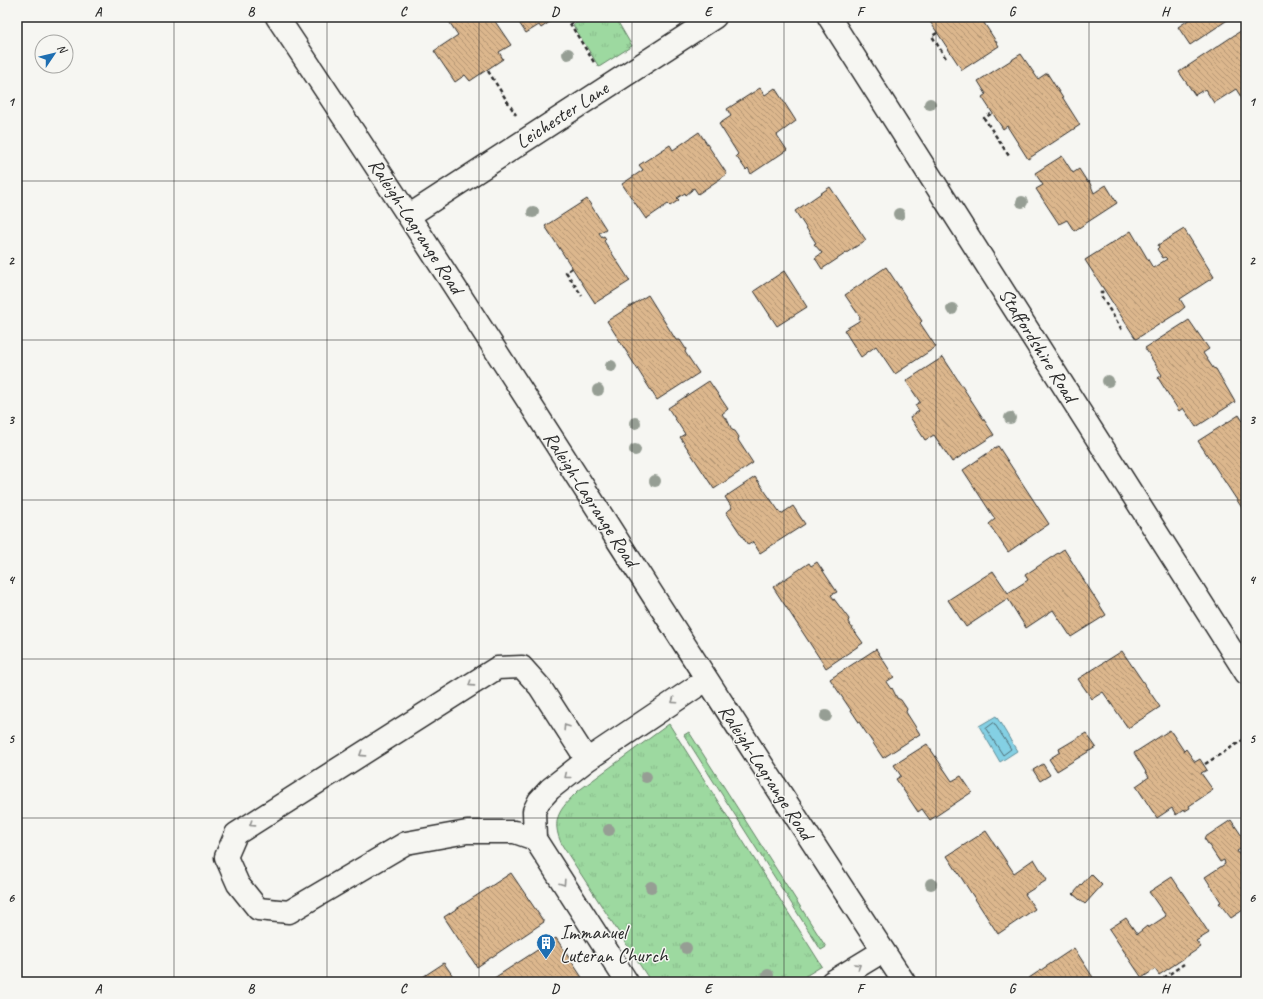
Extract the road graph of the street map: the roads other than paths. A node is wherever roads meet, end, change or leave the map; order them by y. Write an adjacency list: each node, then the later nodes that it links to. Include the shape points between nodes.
1 (277, 17): 4 (main road, Raleigh-Lagrange Road)
2 (715, 17): 4 (main road, Leichester Lane)
3 (829, 17): 5 (main road, Staffordshire Road)
4 (410, 215): 6 (main road, Raleigh-Lagrange Road)
5 (1246, 673)
6 (706, 680): 7 (main road, one-way to 7); 9 (main road, Raleigh-Lagrange Road)
7 (587, 760): 8 (main road, one-way to 8, via 539,801 534,811); 8 (main road, one-way to 8, via 540,688 522,667 497,668 236,834 226,857 238,884 258,908 289,912 406,843 468,832 515,832)
8 (534, 839): 10 (main road, one-way to 10)
9 (883, 951): 11 (main road, one-way to 9); 12 (main road, Raleigh-Lagrange Road)
10 (628, 982)
11 (832, 982)
12 (904, 982)

